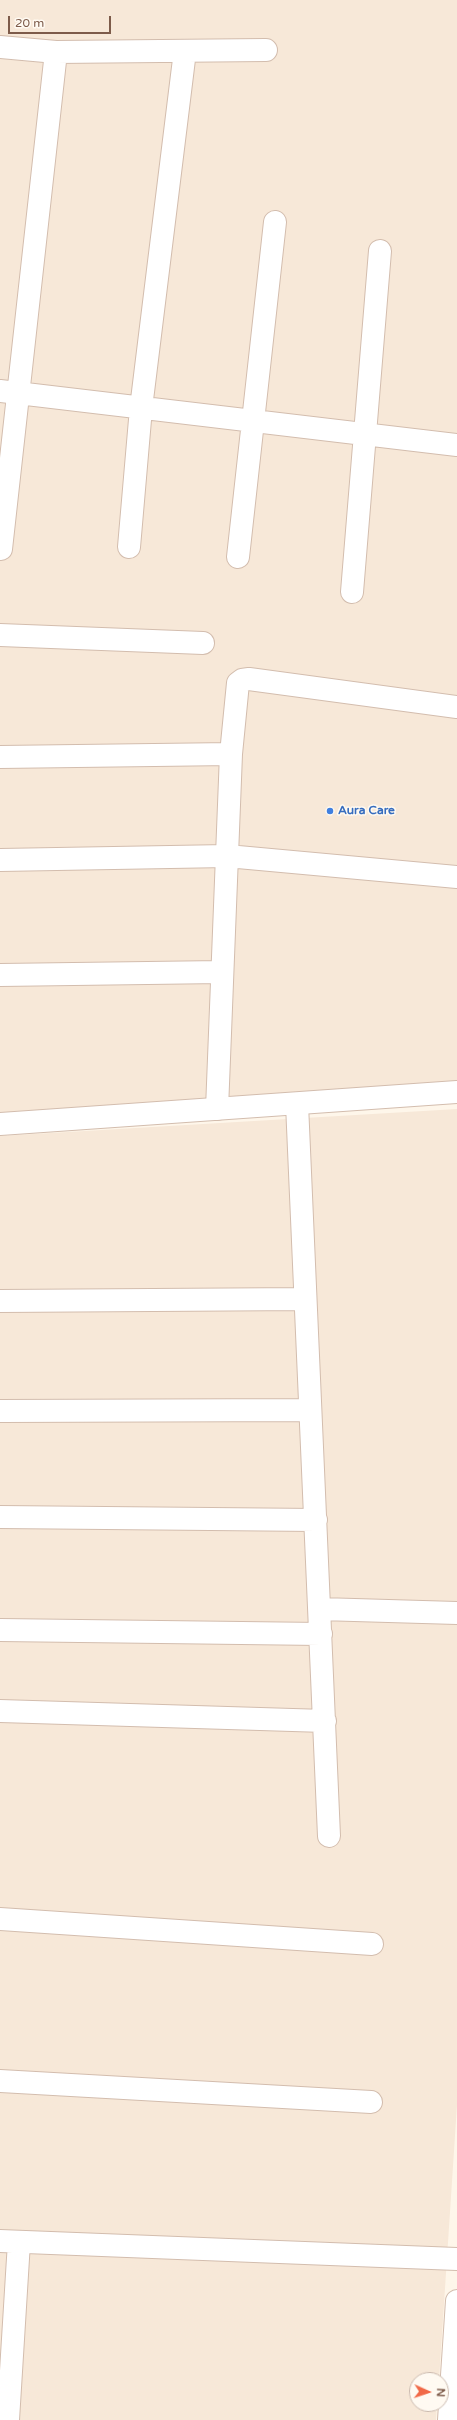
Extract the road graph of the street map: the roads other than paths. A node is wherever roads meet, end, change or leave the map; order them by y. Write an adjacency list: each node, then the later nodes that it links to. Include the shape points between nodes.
1 (0, 47): 4 (street)
2 (266, 50): 3 (street)
3 (185, 51): 4 (street); 8 (street)
4 (56, 52): 7 (street)
5 (275, 222): 9 (street)
6 (380, 251): 10 (street)
7 (9, 392): 8 (street); 13 (street)
8 (141, 408): 9 (street); 12 (street)
9 (254, 421): 10 (street); 14 (street)
10 (364, 435): 11 (street); 15 (street)
11 (457, 445)
12 (129, 547)
13 (1, 549)
14 (238, 557)
15 (352, 592)
16 (0, 634): 17 (street)
17 (203, 643)
18 (457, 707): 19 (street, via 242,680 236,689)
19 (231, 754): 20 (street); 21 (street)
20 (0, 757)
21 (227, 856): 22 (street); 23 (street); 24 (street)
22 (0, 860)
23 (457, 877)
24 (221, 972): 25 (street); 28 (street)
25 (0, 975)
26 (457, 1092): 27 (street)
27 (297, 1104): 28 (street); 30 (street)
28 (217, 1109): 29 (street)
29 (0, 1124)
30 (305, 1299): 31 (street); 33 (street)
31 (0, 1301)
32 (0, 1410): 33 (street)
33 (310, 1410): 35 (street)
34 (0, 1517): 35 (street)
35 (316, 1520): 36 (street)
36 (320, 1609): 37 (street); 39 (street)
37 (457, 1613)
38 (0, 1630): 39 (street)
39 (320, 1634): 41 (street)
40 (0, 1711): 41 (street)
41 (325, 1721): 42 (street)
42 (329, 1836)
43 (0, 1919): 44 (street)
44 (372, 1944)
45 (0, 2081): 46 (street)
46 (371, 2102)
47 (10, 2242): 48 (street); 50 (street)
48 (457, 2259)
49 (457, 2301): 51 (street)
50 (8, 2420)
51 (449, 2420)

